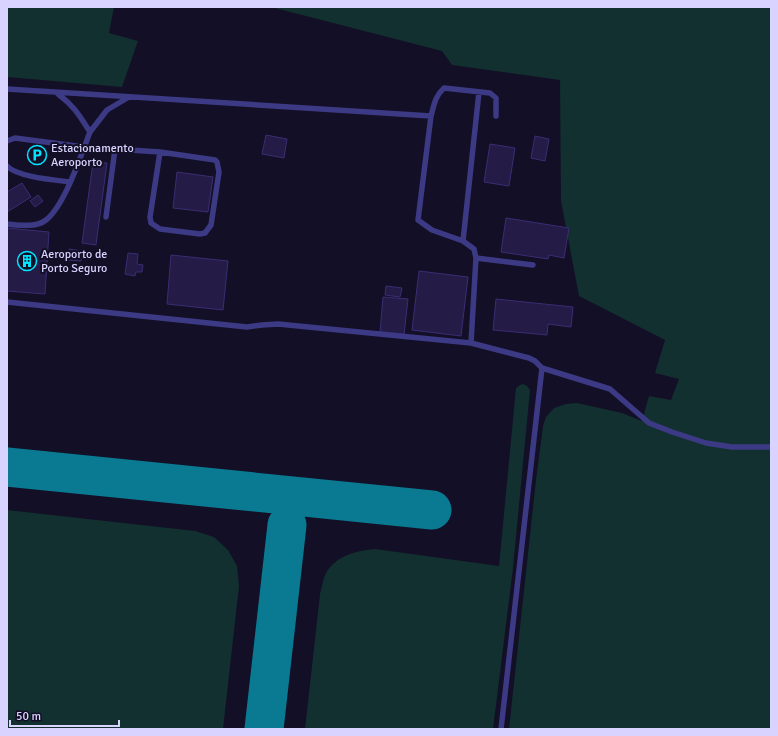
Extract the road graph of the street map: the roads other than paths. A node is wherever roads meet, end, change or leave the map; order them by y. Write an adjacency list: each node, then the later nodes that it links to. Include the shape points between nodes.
1 (7, 89): 3 (lane)
2 (479, 92): 5 (lane, via 444,88 435,99); 6 (lane, via 490,93 496,98); 16 (lane)
3 (57, 93): 4 (lane); 7 (lane, via 77,111)
4 (130, 97): 5 (lane); 7 (lane, via 107,110)
5 (432, 116): 16 (lane, via 418,220 432,230)
6 (496, 116)
7 (90, 132): 9 (lane)
8 (7, 142): 9 (lane, via 15,138)
9 (84, 147): 10 (lane); 13 (lane)
10 (115, 149): 11 (lane); 14 (lane)
11 (160, 152): 11 (lane, via 217,162 219,172 211,225 205,233 160,229 151,223)
12 (7, 166): 13 (lane, via 14,171 38,178)
13 (70, 182): 15 (lane, via 46,221 35,225)
14 (106, 216)
15 (7, 224)
16 (463, 241): 17 (lane, via 474,249)
17 (476, 258): 18 (lane); 20 (lane)
18 (533, 265)
19 (7, 302): 20 (lane, via 247,327 278,324)
20 (471, 343): 21 (lane, via 529,358)
21 (542, 368): 22 (lane, via 610,389 649,423 672,432 706,443 732,447); 23 (lane)
22 (771, 447)
23 (500, 729)

